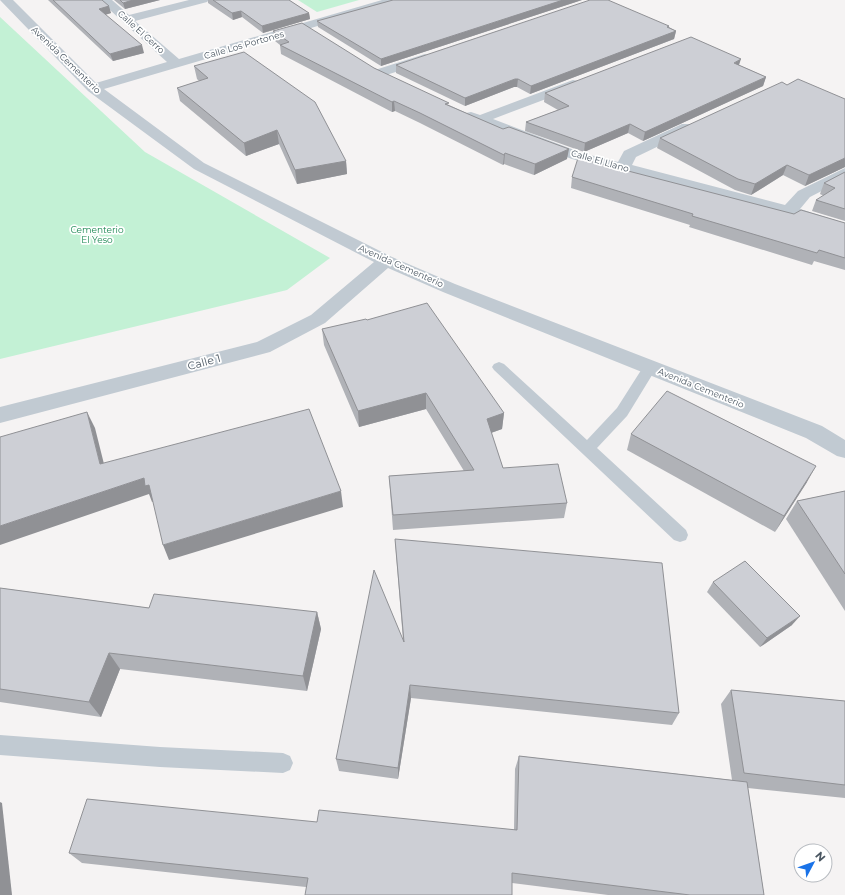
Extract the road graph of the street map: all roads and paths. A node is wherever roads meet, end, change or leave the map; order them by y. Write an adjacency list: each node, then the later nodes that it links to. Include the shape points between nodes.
1 (6, 0): 12 (street, Avenida Cementerio)
2 (105, 0): 5 (street, Calle El Cerro)
3 (203, 0): 5 (street)
4 (395, 0): 6 (street, Calle Los Portones)
5 (127, 19): 9 (street, Calle El Cerro)
6 (305, 27): 7 (street); 9 (street, Calle Los Portones)
7 (324, 38)
8 (440, 53): 11 (street, via 374,69)
9 (177, 64): 12 (street, Calle Los Portones)
10 (588, 78): 14 (street)
11 (402, 83)
12 (94, 88): 20 (street, Avenida Cementerio, via 199,166)
13 (458, 110): 14 (street, Calle El Llano)
14 (478, 120): 16 (street, Calle El Llano, via 577,156)
15 (700, 121): 16 (street, via 629,154)
16 (623, 168): 18 (street, Calle El Llano)
17 (845, 173): 18 (street, via 804,194)
18 (789, 211): 19 (street, Calle El Llano)
19 (845, 229)
20 (386, 261): 22 (street, Avenida Cementerio); 23 (street, Calle 1, via 318,319 263,347)
21 (499, 367): 24 (lane)
22 (650, 367): 24 (lane, via 622,412); 25 (street, Avenida Cementerio, via 814,432)
23 (0, 415)
24 (587, 449): 26 (lane)
25 (845, 450)
26 (680, 535)
27 (0, 745): 28 (lane)
28 (283, 763)

